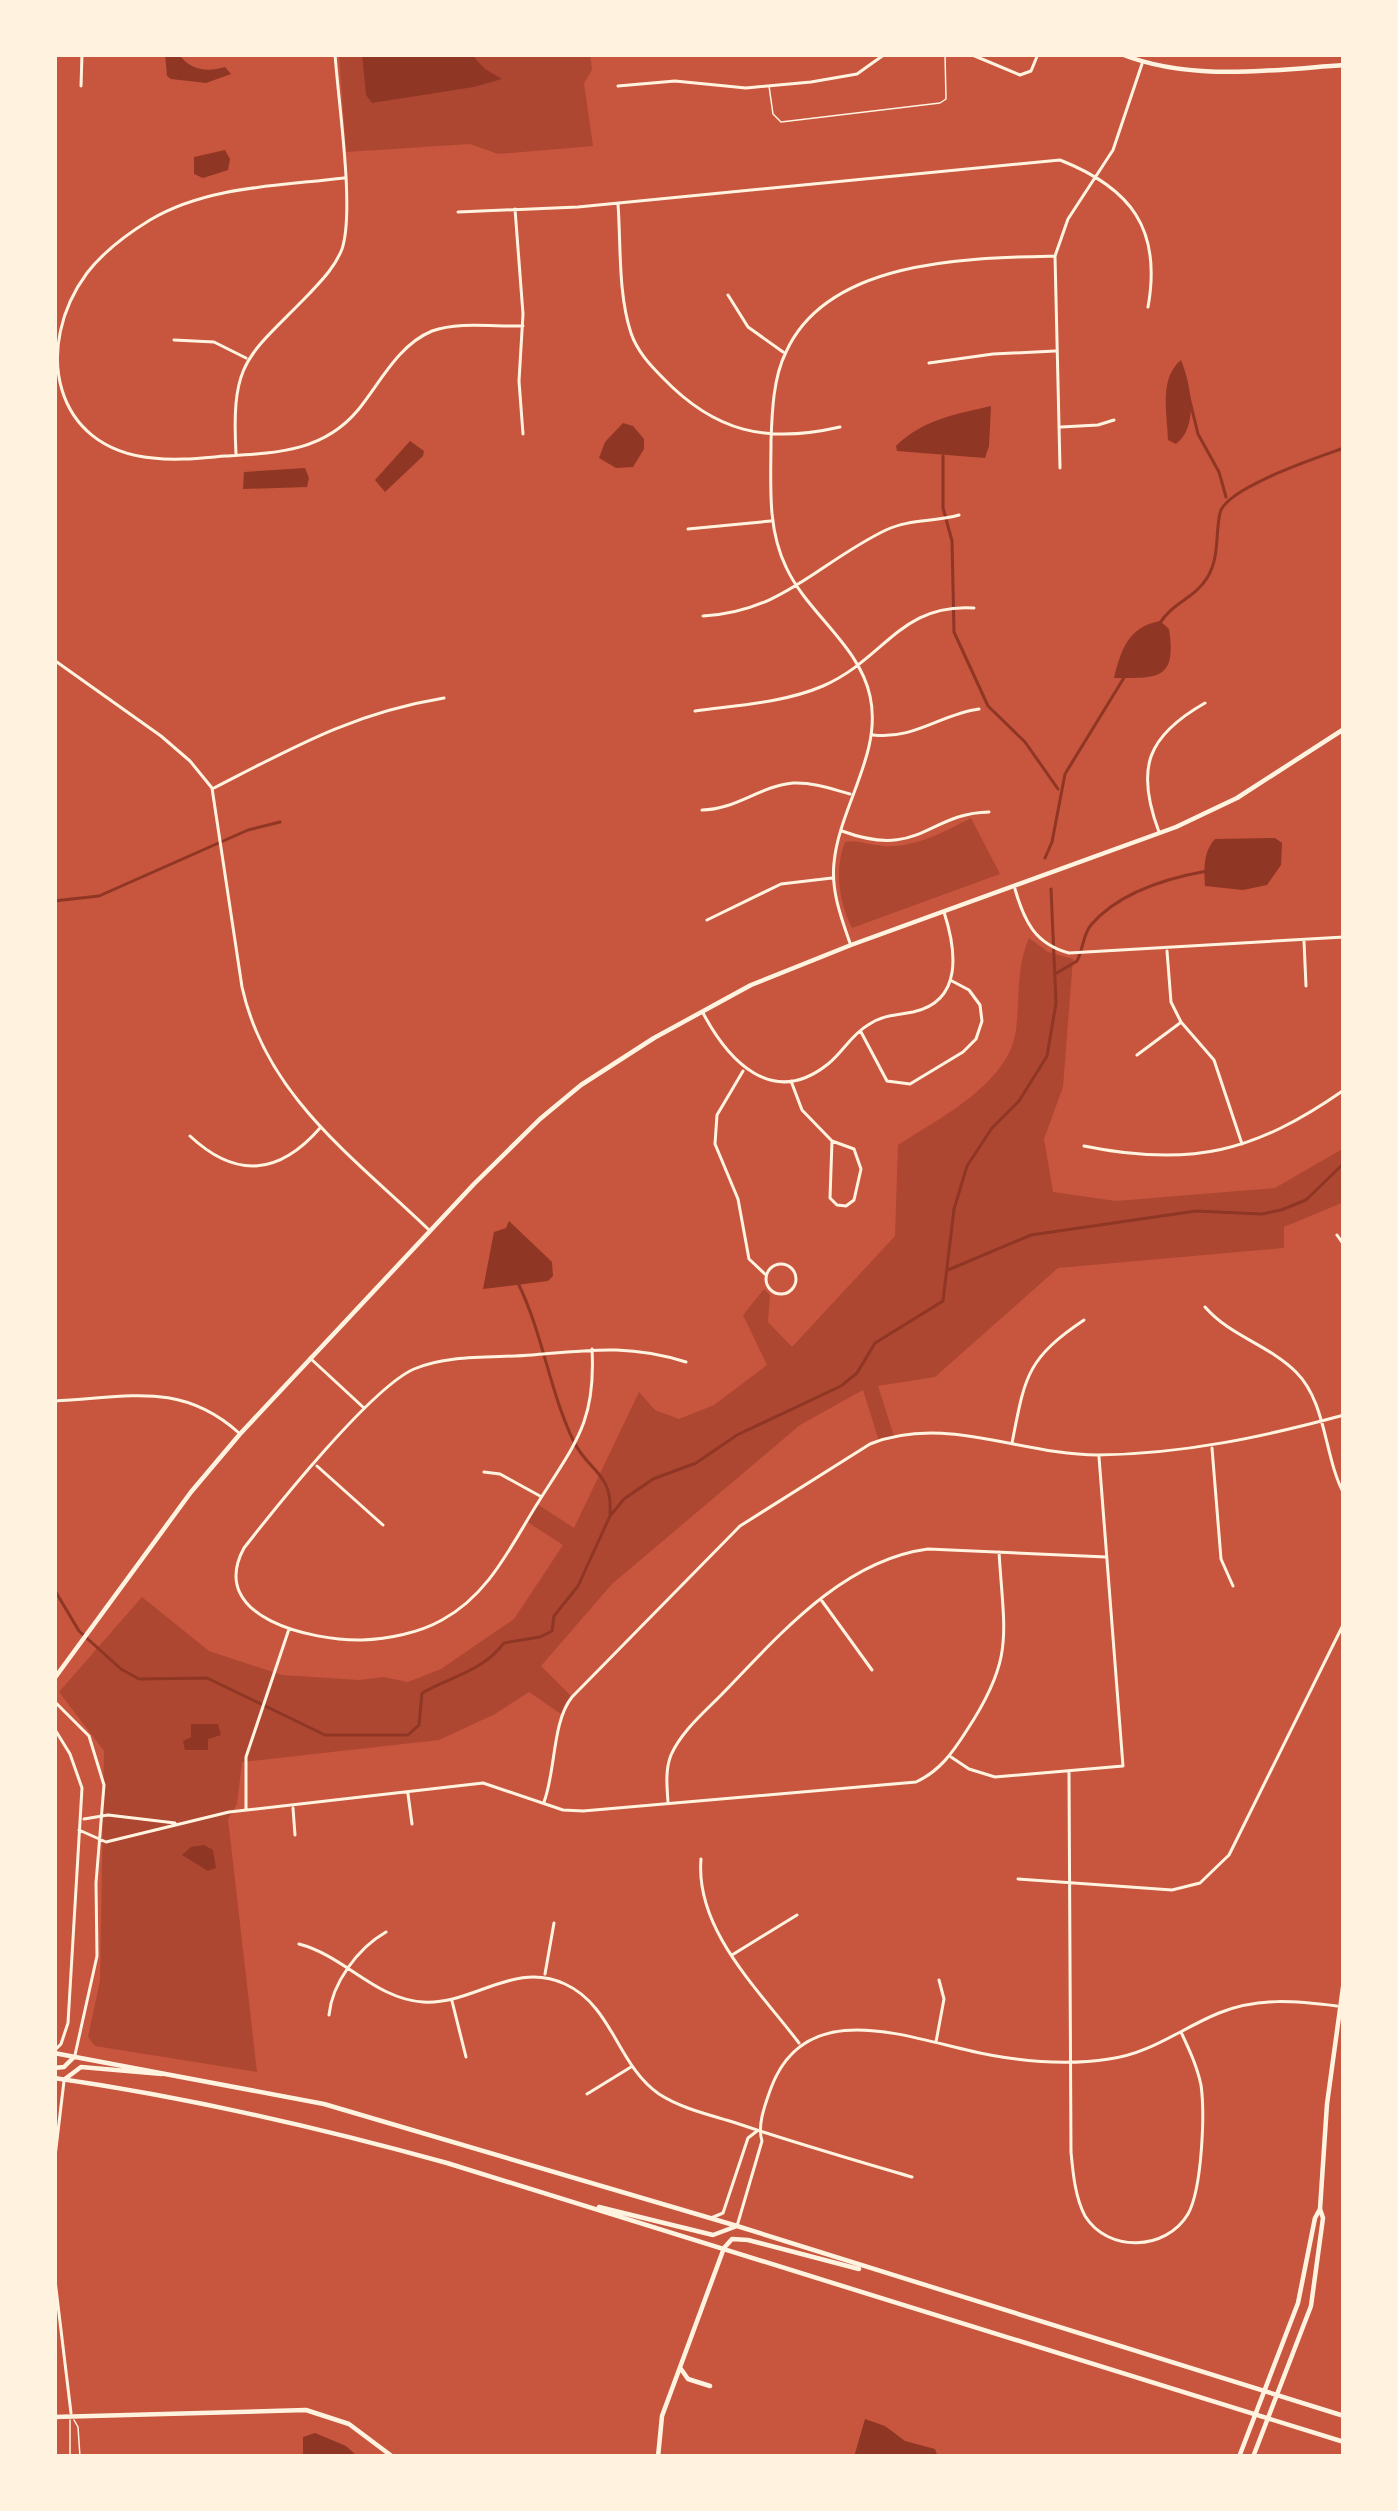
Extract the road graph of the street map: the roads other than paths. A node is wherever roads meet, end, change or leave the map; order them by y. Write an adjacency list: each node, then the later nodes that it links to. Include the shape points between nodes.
1 (82, 54): 10 (street)
2 (334, 54): 13 (street)
3 (885, 54): 12 (street, via 847,77)
4 (945, 54): 12 (lane, via 940,104 781,122 772,114)
5 (970, 54): 6 (street, via 1025,75)
6 (1038, 54)
7 (1121, 54): 8 (main road)
8 (1143, 63): 9 (main road, via 1232,71); 14 (street)
9 (1344, 65)
10 (81, 86)
11 (618, 86): 12 (street)
12 (769, 86)
13 (344, 178): 25 (street, via 347,221 338,258); 32 (street, via 228,192 161,214 103,255 68,307 58,377 84,430 146,458)
14 (1096, 178): 15 (street, via 1049,159); 18 (street); 20 (street, via 1141,220)
15 (617, 202): 16 (street); 30 (street, via 626,313 640,351 703,415)
16 (515, 209): 17 (street); 21 (street)
17 (458, 212)
18 (1055, 256): 23 (street); 24 (street, via 954,261 862,283 812,315)
19 (728, 295): 24 (street, via 748,327)
20 (1148, 308)
21 (523, 326): 31 (street); 32 (street, via 428,333 330,435 291,451)
22 (174, 340): 25 (street, via 214,342)
23 (1057, 351): 26 (street); 29 (street)
24 (785, 353): 30 (street)
25 (247, 359): 32 (street, via 234,398)
26 (929, 363)
27 (1114, 420): 29 (street)
28 (839, 427): 30 (street)
29 (1059, 427): 33 (street)
30 (772, 432): 35 (street)
31 (523, 434)
32 (236, 455)
33 (1060, 468)
34 (959, 515): 37 (street, via 886,530)
35 (772, 520): 36 (street); 37 (street)
36 (688, 530)
37 (797, 587): 39 (street, via 750,609); 41 (street)
38 (974, 608): 41 (street, via 920,615)
39 (703, 616)
40 (54, 660): 48 (street, via 161,736)
41 (858, 667): 45 (street, via 800,694); 47 (street, via 872,703)
42 (444, 698): 48 (street, via 366,714)
43 (1205, 703): 53 (street, via 1173,721 1155,744 1150,795)
44 (979, 709): 47 (street, via 910,734)
45 (695, 711)
46 (1344, 729): 53 (main road, via 1237,798)
47 (872, 735): 49 (street)
48 (212, 788): 71 (street, via 247,1010 278,1078)
49 (852, 795): 50 (street, via 789,783 722,810); 52 (street)
50 (702, 809)
51 (989, 812): 52 (street, via 896,841)
52 (840, 830): 54 (street)
53 (1160, 833): 55 (main road)
54 (833, 878): 57 (street, via 781,884); 60 (street)
55 (1014, 887): 56 (main road); 61 (street, via 1032,932 1058,950)
56 (944, 912): 60 (main road); 62 (street, via 956,954)
57 (707, 920)
58 (1344, 937): 59 (street)
59 (1304, 940): 61 (street); 63 (street)
60 (851, 945): 64 (main road)
61 (1167, 948): 65 (street)
62 (952, 981): 66 (street, via 926,1007); 66 (street, via 978,999 980,1033 915,1082 887,1081)
63 (1306, 986)
64 (702, 1011): 68 (street); 76 (main road, via 575,1090)
65 (1181, 1022): 67 (street); 75 (street, via 1214,1060)
66 (860, 1030): 69 (street, via 828,1064)
67 (1137, 1054)
68 (744, 1069): 69 (street); 79 (street, via 720,1107 715,1144 739,1199 749,1259)
69 (791, 1080): 73 (street, via 807,1118)
70 (1344, 1090): 75 (street, via 1297,1123)
71 (321, 1127): 72 (street, via 291,1157 262,1167 223,1158); 76 (street)
72 (190, 1136)
73 (832, 1141): 73 (street, via 830,1198 846,1206 861,1163 854,1149)
74 (1084, 1146): 75 (street, via 1172,1158)
75 (1243, 1146)
76 (429, 1230): 83 (main road)
77 (1336, 1234): 78 (street)
78 (1344, 1245)
79 (766, 1275): 79 (street, via 776,1294 796,1283 785,1264)
80 (1205, 1307): 88 (street, via 1296,1371)
81 (1084, 1320): 90 (street, via 1034,1360)
82 (592, 1349): 84 (street, via 648,1350); 86 (street, via 417,1368); 96 (street, via 591,1410)
83 (310, 1358): 86 (street); 89 (main road)
84 (686, 1362)
85 (54, 1401): 89 (street, via 175,1396)
86 (365, 1409): 93 (street)
87 (1344, 1414): 88 (street)
88 (1320, 1421): 91 (street); 95 (street)
89 (240, 1433): 105 (main road)
90 (1011, 1444): 92 (street); 111 (street, via 933,1431 887,1437 740,1526 566,1706)
91 (1212, 1446): 92 (street); 100 (street, via 1221,1559)
92 (1099, 1455): 99 (street)
93 (315, 1465): 97 (street); 103 (street, via 237,1566 248,1606)
94 (484, 1472): 96 (street)
95 (1344, 1494)
96 (541, 1497): 103 (street, via 492,1578 441,1621 358,1640)
97 (383, 1525)
98 (999, 1552): 99 (street); 101 (street, via 903,1553); 108 (street, via 1002,1664)
99 (1106, 1557): 109 (street, via 1125,1762)
100 (1234, 1586)
101 (821, 1599): 104 (street); 112 (street, via 679,1742 668,1762)
102 (1344, 1623): 124 (street, via 1222,1865 1172,1891)
103 (289, 1627): 114 (street, via 246,1757)
104 (872, 1670)
105 (54, 1679)
106 (54, 1701): 115 (street, via 94,1746 104,1780)
107 (54, 1728): 116 (street, via 80,1777)
108 (950, 1756): 109 (street, via 995,1777); 112 (street, via 926,1778 901,1786)
109 (1069, 1772): 124 (street)
110 (408, 1792): 111 (street, via 483,1783); 113 (street); 118 (street)
111 (544, 1804): 112 (street, via 583,1811)
112 (668, 1804)
113 (292, 1806): 114 (street); 120 (street)
114 (246, 1810): 117 (street)
115 (102, 1815): 116 (street); 117 (street); 121 (street)
116 (80, 1819): 119 (street)
117 (177, 1824): 121 (street)
118 (412, 1824)
119 (79, 1830): 121 (street); 140 (street, via 68,2023)
120 (295, 1835)
121 (100, 1840): 141 (street, via 97,1956)
122 (701, 1859): 129 (street, via 706,1903)
123 (1018, 1879): 124 (street)
124 (1069, 1883): 143 (street)
125 (797, 1915): 129 (street)
126 (554, 1923): 131 (street)
127 (386, 1932): 130 (street)
128 (299, 1944): 130 (street)
129 (732, 1954): 139 (street)
130 (350, 1969): 134 (street, via 393,1995); 136 (street, via 333,1991)
131 (544, 1976): 134 (street, via 510,1978); 144 (street, via 592,2002)
132 (1344, 1979): 135 (main road)
133 (939, 1980): 138 (street)
134 (452, 1999): 142 (street)
135 (1338, 2007): 137 (street, via 1256,2002); 154 (main road)
136 (329, 2015)
137 (1181, 2032): 143 (street, via 1127,2056); 143 (street, via 1201,2086 1197,2184 1186,2218 1151,2242 1115,2239 1084,2213 1070,2152)
138 (936, 2044): 139 (street, via 854,2028); 143 (street)
139 (801, 2045): 150 (street, via 775,2080)
140 (54, 2052): 141 (main road)
141 (74, 2056): 145 (main road); 146 (main road)
142 (466, 2057)
143 (1068, 2061)
144 (632, 2066): 149 (street); 150 (street, via 674,2102)
145 (54, 2068)
146 (190, 2077): 148 (main road, via 81,2067); 155 (main road, via 324,2104)
147 (54, 2078): 148 (main road)
148 (65, 2079): 151 (street); 153 (main road, via 317,2127)
149 (587, 2094)
150 (759, 2131): 152 (street); 155 (street, via 748,2138 723,2213); 156 (street, via 763,2141)
151 (54, 2165)
152 (912, 2177)
153 (582, 2204): 156 (main road, via 712,2235); 158 (main road)
154 (1320, 2210): 157 (main road); 159 (main road)
155 (711, 2218): 156 (main road)
156 (737, 2226): 160 (main road)
157 (1311, 2241): 159 (main road); 164 (main road)
158 (724, 2248): 160 (main road, via 732,2239 748,2240); 162 (main road); 166 (main road)
159 (1319, 2255): 165 (main road)
160 (871, 2271): 164 (main road)
161 (54, 2272): 167 (street)
162 (679, 2364): 163 (main road, via 688,2379); 175 (main road, via 659,2425)
163 (710, 2386)
164 (1265, 2393): 165 (main road); 166 (main road)
165 (1280, 2397): 168 (main road); 170 (main road)
166 (1256, 2414): 170 (main road); 176 (main road)
167 (72, 2416): 169 (main road); 172 (lane); 173 (lane); 174 (main road, via 306,2410 349,2424)
168 (1344, 2416)
169 (54, 2417)
170 (1270, 2419): 171 (main road); 177 (main road)
171 (1344, 2441)
172 (70, 2457)
173 (80, 2457)
174 (393, 2457)
175 (658, 2457)
176 (1239, 2457)
177 (1253, 2457)

